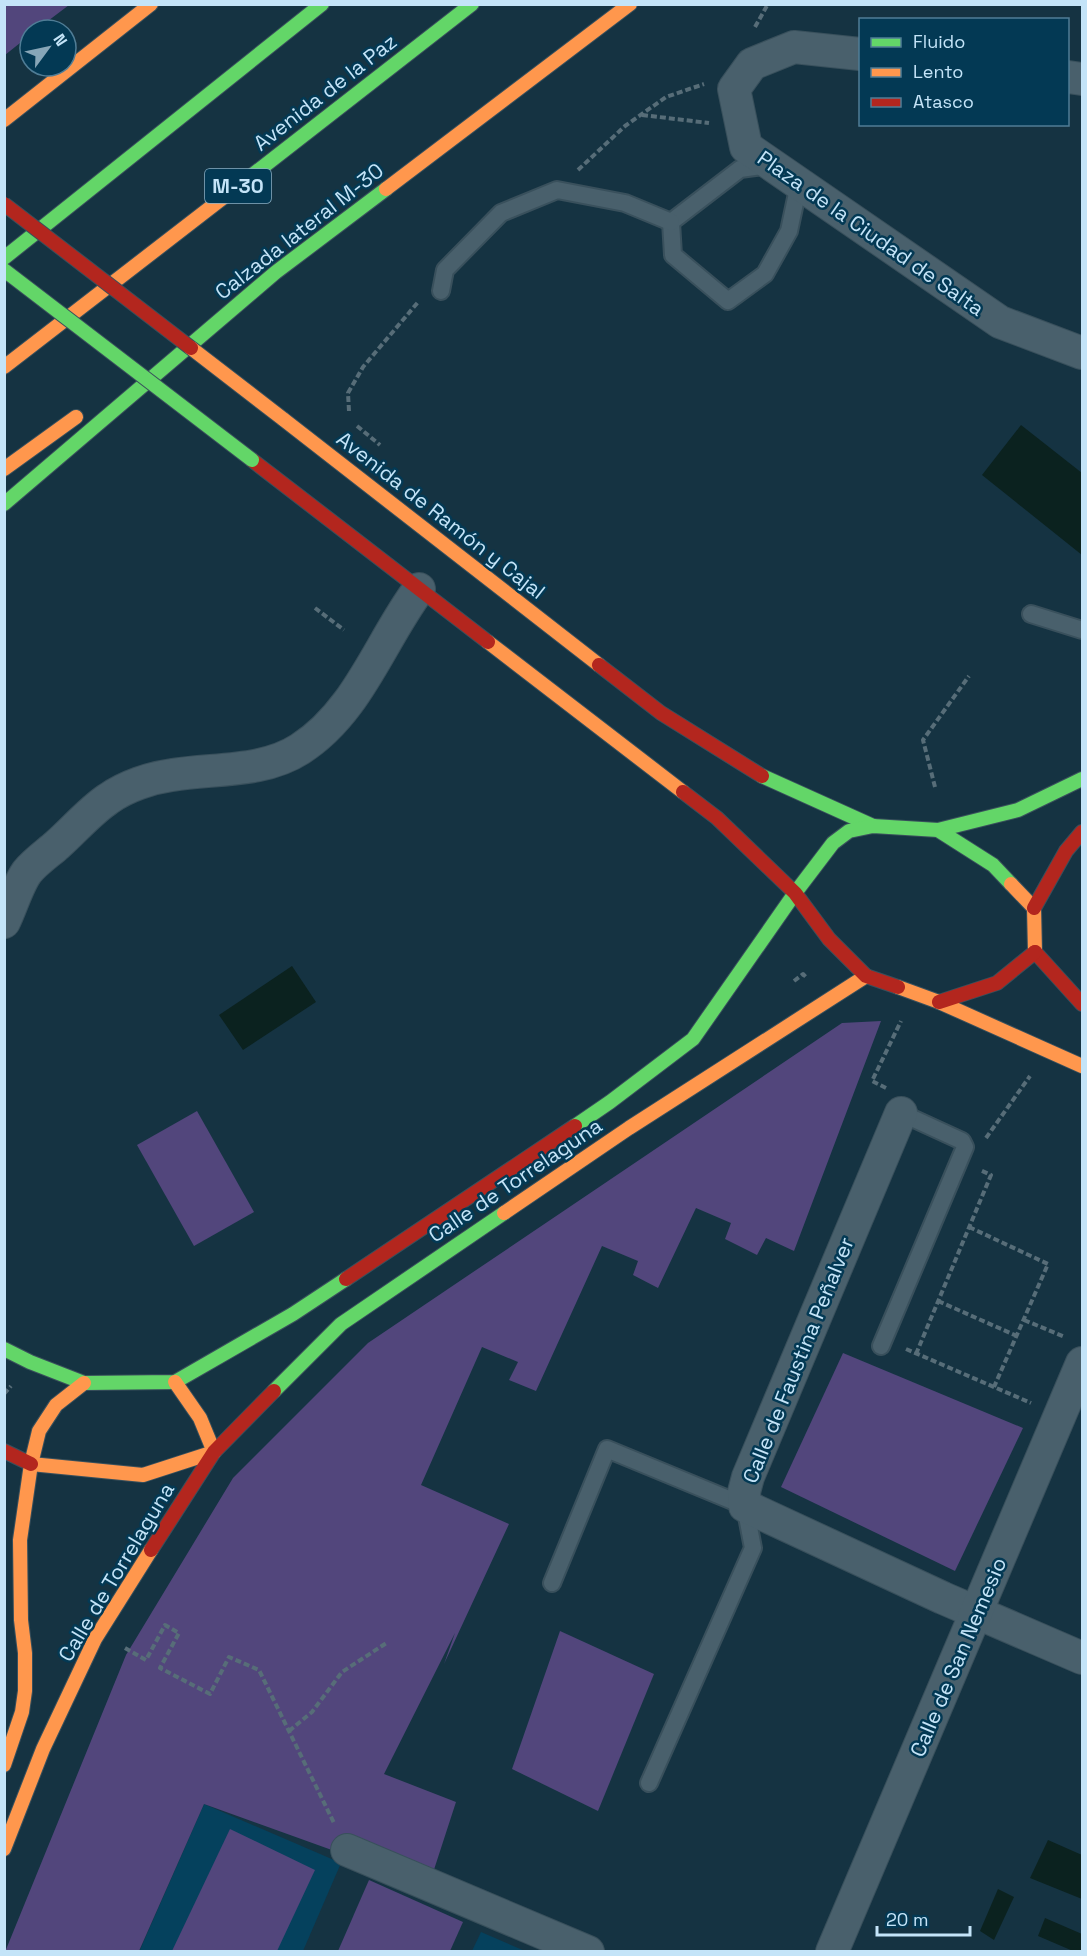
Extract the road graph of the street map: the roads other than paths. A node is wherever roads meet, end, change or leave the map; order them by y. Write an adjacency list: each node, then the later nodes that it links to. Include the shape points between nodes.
1 (151, 4): 6 (main road)
2 (322, 4): 11 (main road)
3 (472, 4): 16 (main road, Avenida de la Paz / M-30)
4 (630, 4): 13 (main road, Calzada lateral M-30)
5 (859, 54): 7 (street, Plaza de la Ciudad de Salta, via 794,47 752,64 734,89 746,147)
6 (4, 120)
7 (772, 165): 8 (street, Plaza de la Ciudad de Salta); 10 (lane, via 740,169)
8 (799, 184): 10 (lane, via 789,231 765,274 728,301 673,255); 15 (street, Plaza de la Ciudad de Salta, via 1000,322)
9 (4, 204): 25 (main road, Avenida de Ramón y Cajal, bridge, via 661,713 754,772)
10 (671, 222): 14 (lane, via 625,203 556,190 501,213 444,270)
11 (4, 258)
12 (4, 270): 21 (main road, bridge)
13 (276, 272): 17 (main road); 20 (main road, Calzada lateral M-30)
14 (441, 291)
15 (1083, 353)
16 (4, 367)
17 (130, 378)
18 (92, 406): 19 (main road)
19 (4, 469)
20 (4, 504)
21 (419, 589): 28 (main road, via 713,814); 30 (street, via 377,659 322,732 275,761 152,779 108,798 26,873)
22 (1031, 614): 23 (lane)
23 (1083, 630)
24 (1083, 779): 26 (main road, via 1018,810)
25 (873, 826): 26 (main road); 28 (main road, via 849,831 833,843)
26 (938, 830): 29 (main road, via 993,865)
27 (1083, 832): 29 (main road, via 1066,851)
28 (795, 893): 32 (main road, via 829,939); 40 (main road, Calle de Torrelaguna, via 693,1039 652,1072 293,1314)
29 (1034, 908): 31 (main road)
30 (4, 922)
31 (1035, 952): 33 (main road, via 997,983); 34 (main road)
32 (866, 976): 33 (main road); 43 (main road, Calle de Torrelaguna, via 629,1128 341,1324)
33 (939, 1002): 35 (main road)
34 (1083, 1005)
35 (1083, 1066)
36 (901, 1113): 37 (lane, via 962,1141 965,1147); 45 (street, Calle de Faustina Peñalver, via 748,1477 744,1491)
37 (881, 1346)
38 (4, 1349): 41 (main road)
39 (1075, 1350): 47 (street, Calle de San Nemesio)
40 (175, 1382): 41 (main road, Calle de Torrelaguna); 43 (main road, via 200,1418)
41 (84, 1383): 44 (main road, Calle de Torrelaguna, via 56,1405 39,1431)
42 (4, 1451): 44 (main road)
43 (214, 1452): 44 (main road, via 143,1475); 51 (main road, Calle de Torrelaguna, via 95,1639 43,1749)
44 (30, 1464): 49 (main road, Calle de Torrelaguna, via 20,1540 25,1672 22,1710)
45 (746, 1506): 46 (lane, via 607,1449); 47 (street, Calle de Faustina Peñalver); 50 (lane, via 753,1548)
46 (552, 1583)
47 (978, 1612): 48 (street, Calle de Faustina Peñalver); 54 (street, Calle de San Nemesio)
48 (1083, 1658)
49 (4, 1765)
50 (649, 1783)
51 (4, 1849)
52 (347, 1850): 53 (street)
53 (588, 1952)
54 (832, 1952)

